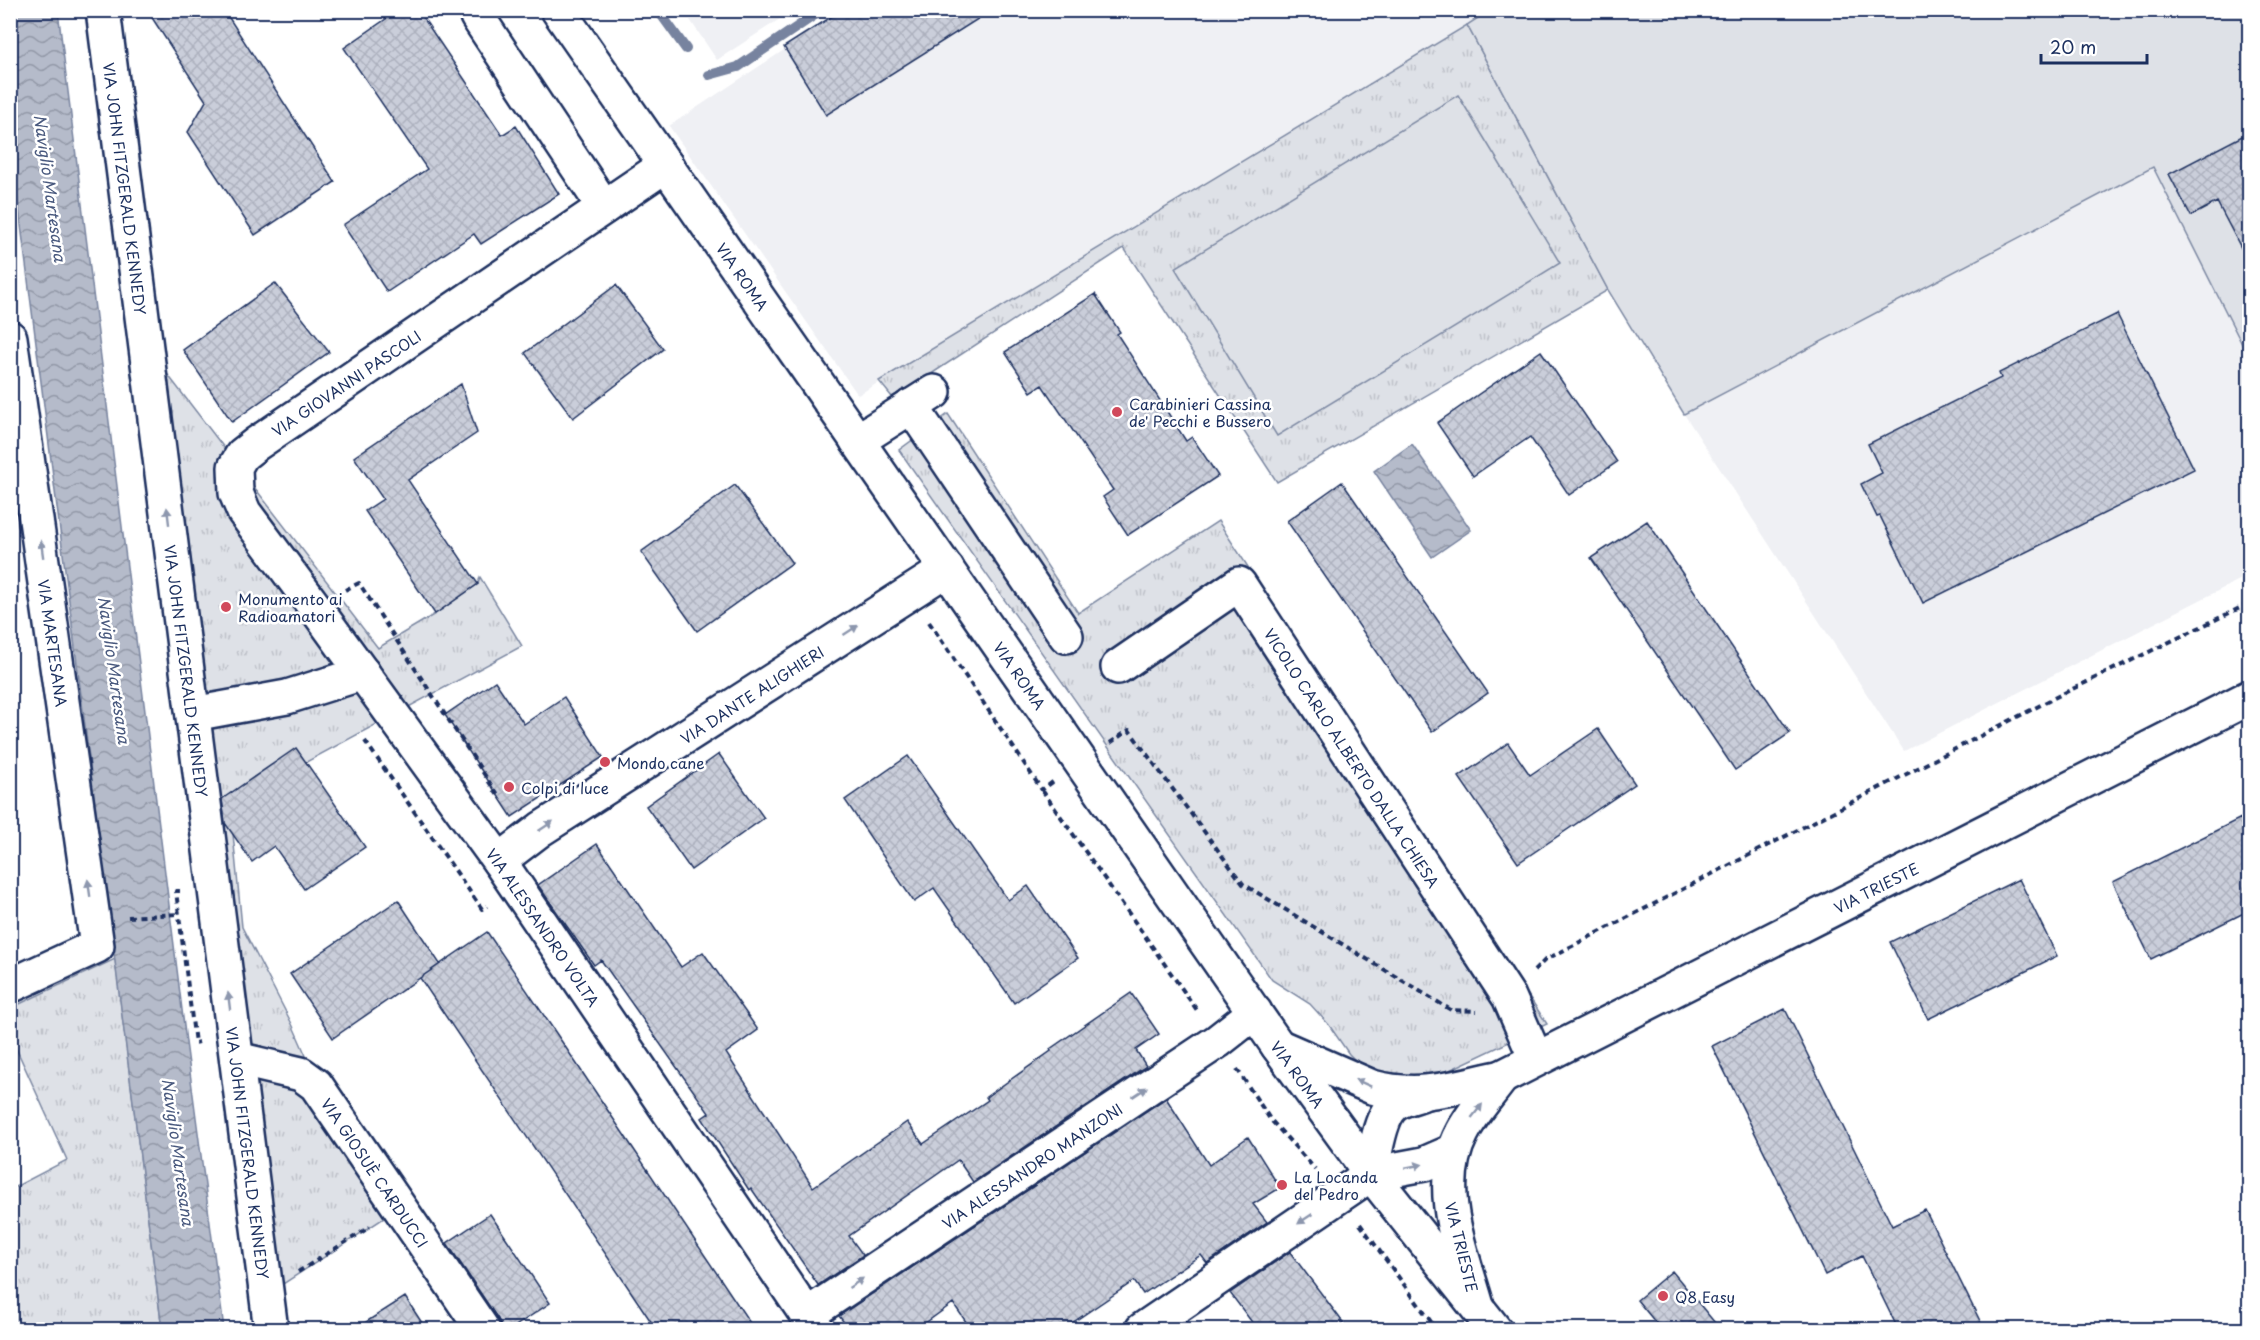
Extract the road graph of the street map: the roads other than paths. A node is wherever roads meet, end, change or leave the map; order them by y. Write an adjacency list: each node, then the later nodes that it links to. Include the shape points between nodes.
1 (103, 10): 13 (street, VIA JOHN FITZGERALD KENNEDY, one-way to 1)
2 (558, 10): 4 (street, VIA ROMA)
3 (477, 16): 5 (street)
4 (666, 165): 5 (street, VIA GIOVANNI PASCOLI); 7 (street, VIA ROMA)
5 (604, 207): 11 (street, VIA GIOVANNI PASCOLI, via 239,459 235,483 240,504)
6 (10, 338): 15 (street, VIA MARTESANA, one-way to 6, via 97,946)
7 (857, 441): 8 (street, VIA ROMA); 9 (street, via 923,399)
8 (947, 569): 14 (street, VIA DANTE ALIGHIERI, one-way to 8, via 541,829); 16 (street, VIA ROMA)
9 (1066, 636)
10 (1118, 667): 19 (street, VICOLO CARLO ALBERTO DALLA CHIESA, via 1239,584 1509,997)
11 (363, 674): 13 (street, via 286,697); 14 (street, VIA ALESSANDRO VOLTA)
12 (2250, 697): 19 (street, VIA TRIESTE)
13 (193, 714): 18 (street, VIA JOHN FITZGERALD KENNEDY, one-way to 13)
14 (507, 873): 25 (street, VIA ALESSANDRO VOLTA)
15 (10, 986)
16 (1255, 1012): 17 (street, VIA ROMA); 25 (street, VIA ALESSANDRO MANZONI, one-way to 16)
17 (1278, 1046): 21 (street, VIA TRIESTE, one-way to 17, via 1372,1088); 23 (street, VIA ROMA)
18 (237, 1059): 26 (street, VIA JOHN FITZGERALD KENNEDY); 27 (street, VIA GIOSUÈ CARDUCCI, via 301,1074 316,1085)
19 (1536, 1059): 20 (street, VIA TRIESTE)
20 (1502, 1077): 21 (street, VIA TRIESTE); 22 (street, VIA TRIESTE, one-way to 20, via 1463,1130)
21 (1421, 1094): 23 (street, VIA TRIESTE, via 1389,1111)
22 (1454, 1151): 23 (street, one-way to 22, via 1424,1164); 24 (street, VIA TRIESTE, via 1449,1183 1454,1222)
23 (1371, 1174): 24 (street, VIA ROMA); 28 (street, one-way to 28)
24 (1486, 1318)
25 (812, 1322)
26 (271, 1329)
27 (483, 1329)
28 (1142, 1329)

